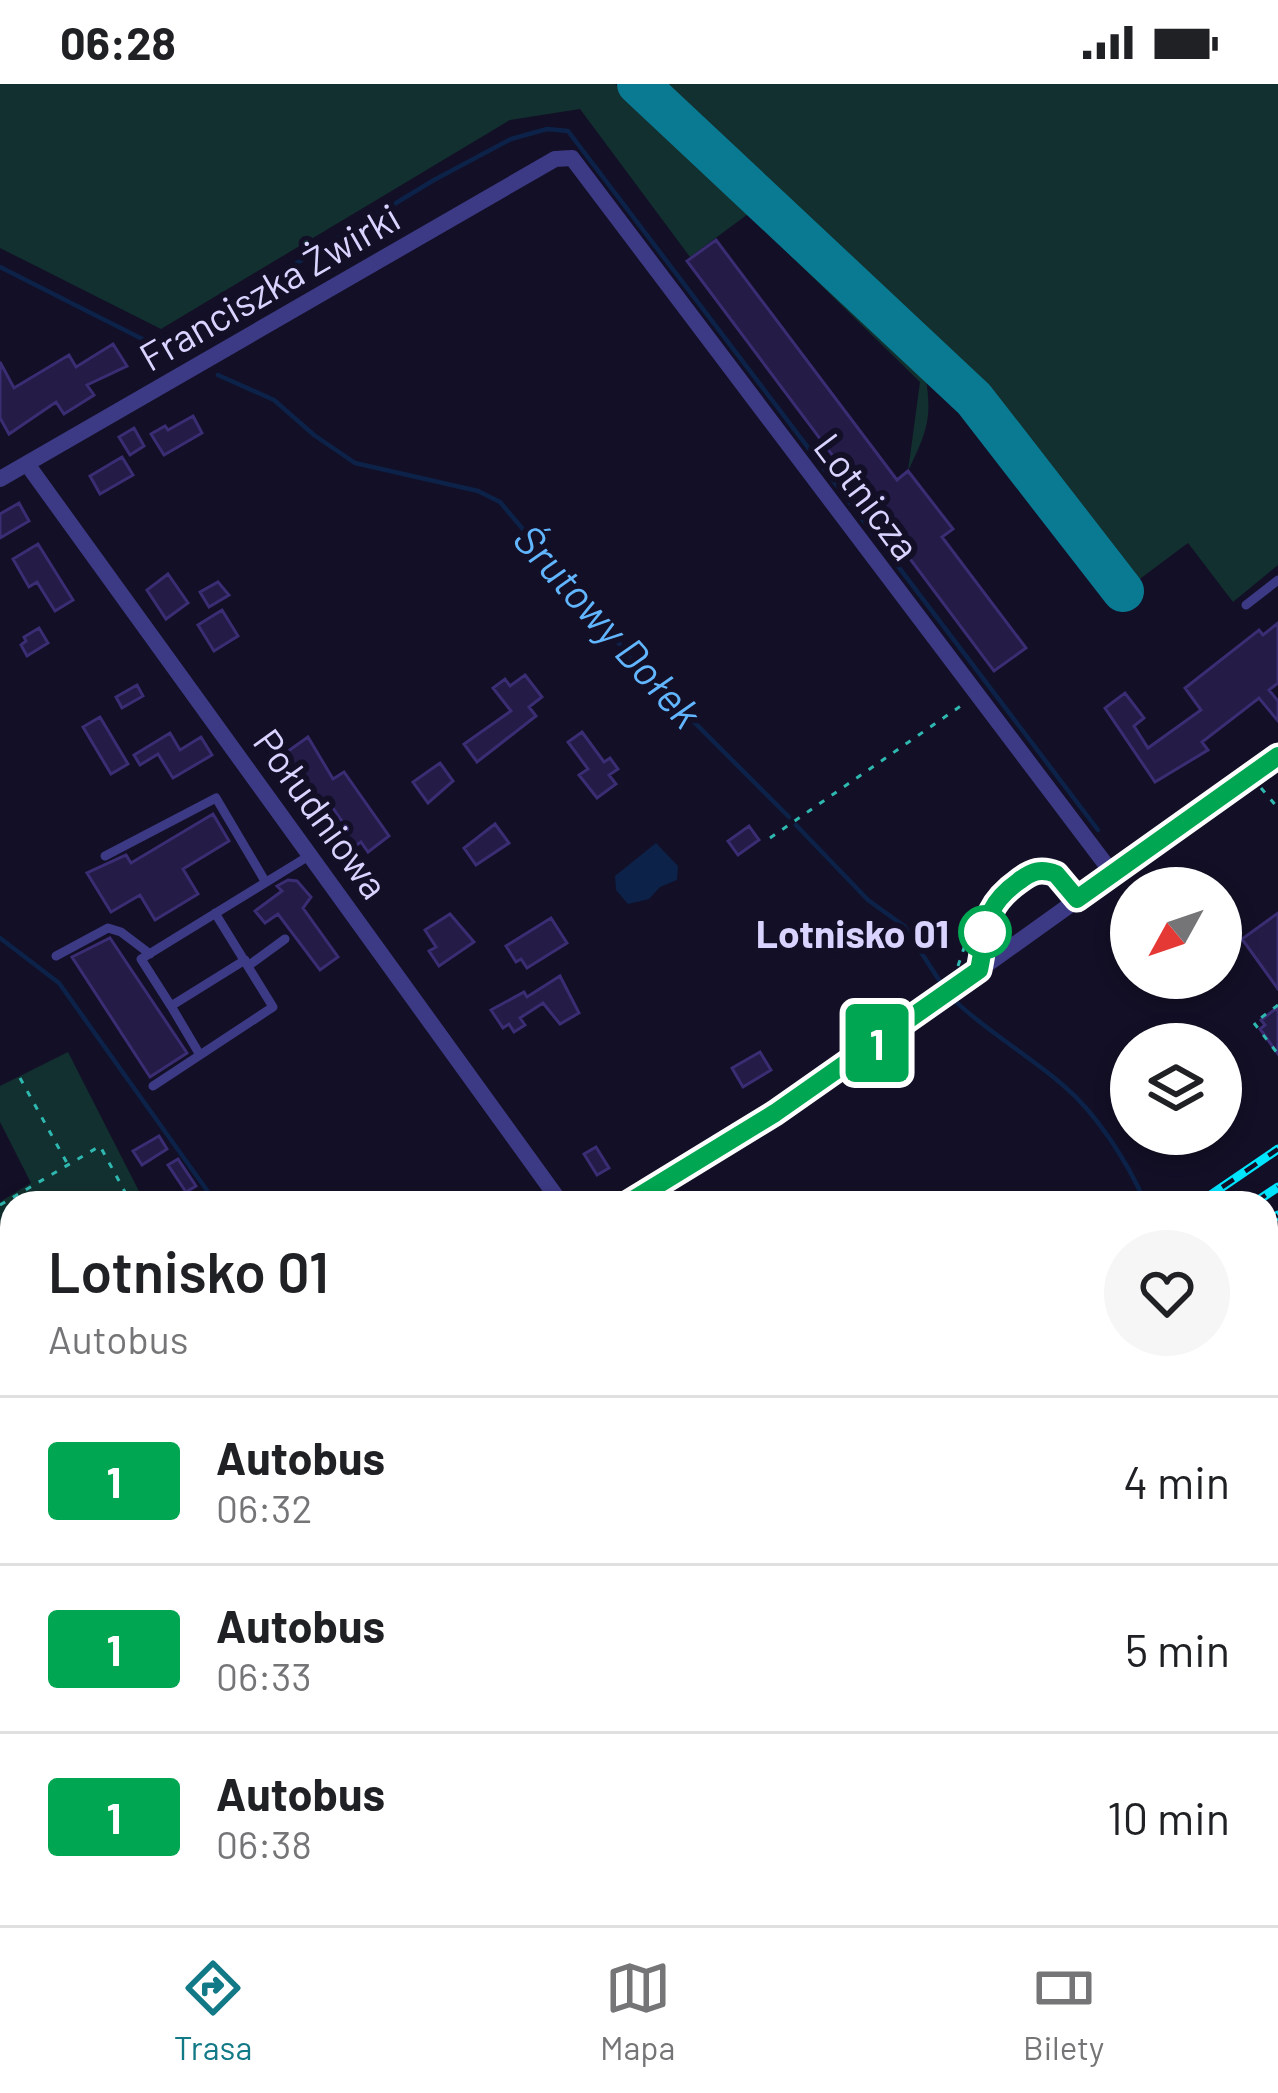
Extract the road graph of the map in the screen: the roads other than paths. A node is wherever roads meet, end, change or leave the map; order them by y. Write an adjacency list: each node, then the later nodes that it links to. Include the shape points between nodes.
1 (572, 158): 2 (street, Franciszka Żwirki, via 554,159); 10 (street, Lotnicza)
2 (27, 464): 3 (street, Franciszka Żwirki); 7 (street, Południowa)
3 (0, 479)
4 (1278, 580): 5 (lane)
5 (1246, 605)
6 (1278, 756): 9 (street)
7 (312, 854): 12 (lane); 23 (street, Południowa)
8 (105, 856): 12 (lane, via 216,799)
9 (1123, 867)
10 (1110, 870)
11 (1110, 876): 13 (street)
12 (265, 881): 14 (lane)
13 (1077, 899): 19 (street); 19 (lane, via 1056,874 1024,877 995,900)
14 (215, 913): 16 (lane); 18 (lane)
15 (285, 939): 18 (lane)
16 (150, 954): 17 (lane, via 108,928); 20 (lane, via 141,959)
17 (56, 956)
18 (247, 963): 20 (lane); 21 (lane, via 273,1007)
19 (979, 970): 24 (street)
20 (171, 1006): 21 (lane)
21 (200, 1055): 22 (lane)
22 (153, 1086)
23 (552, 1191)
24 (648, 1191)

